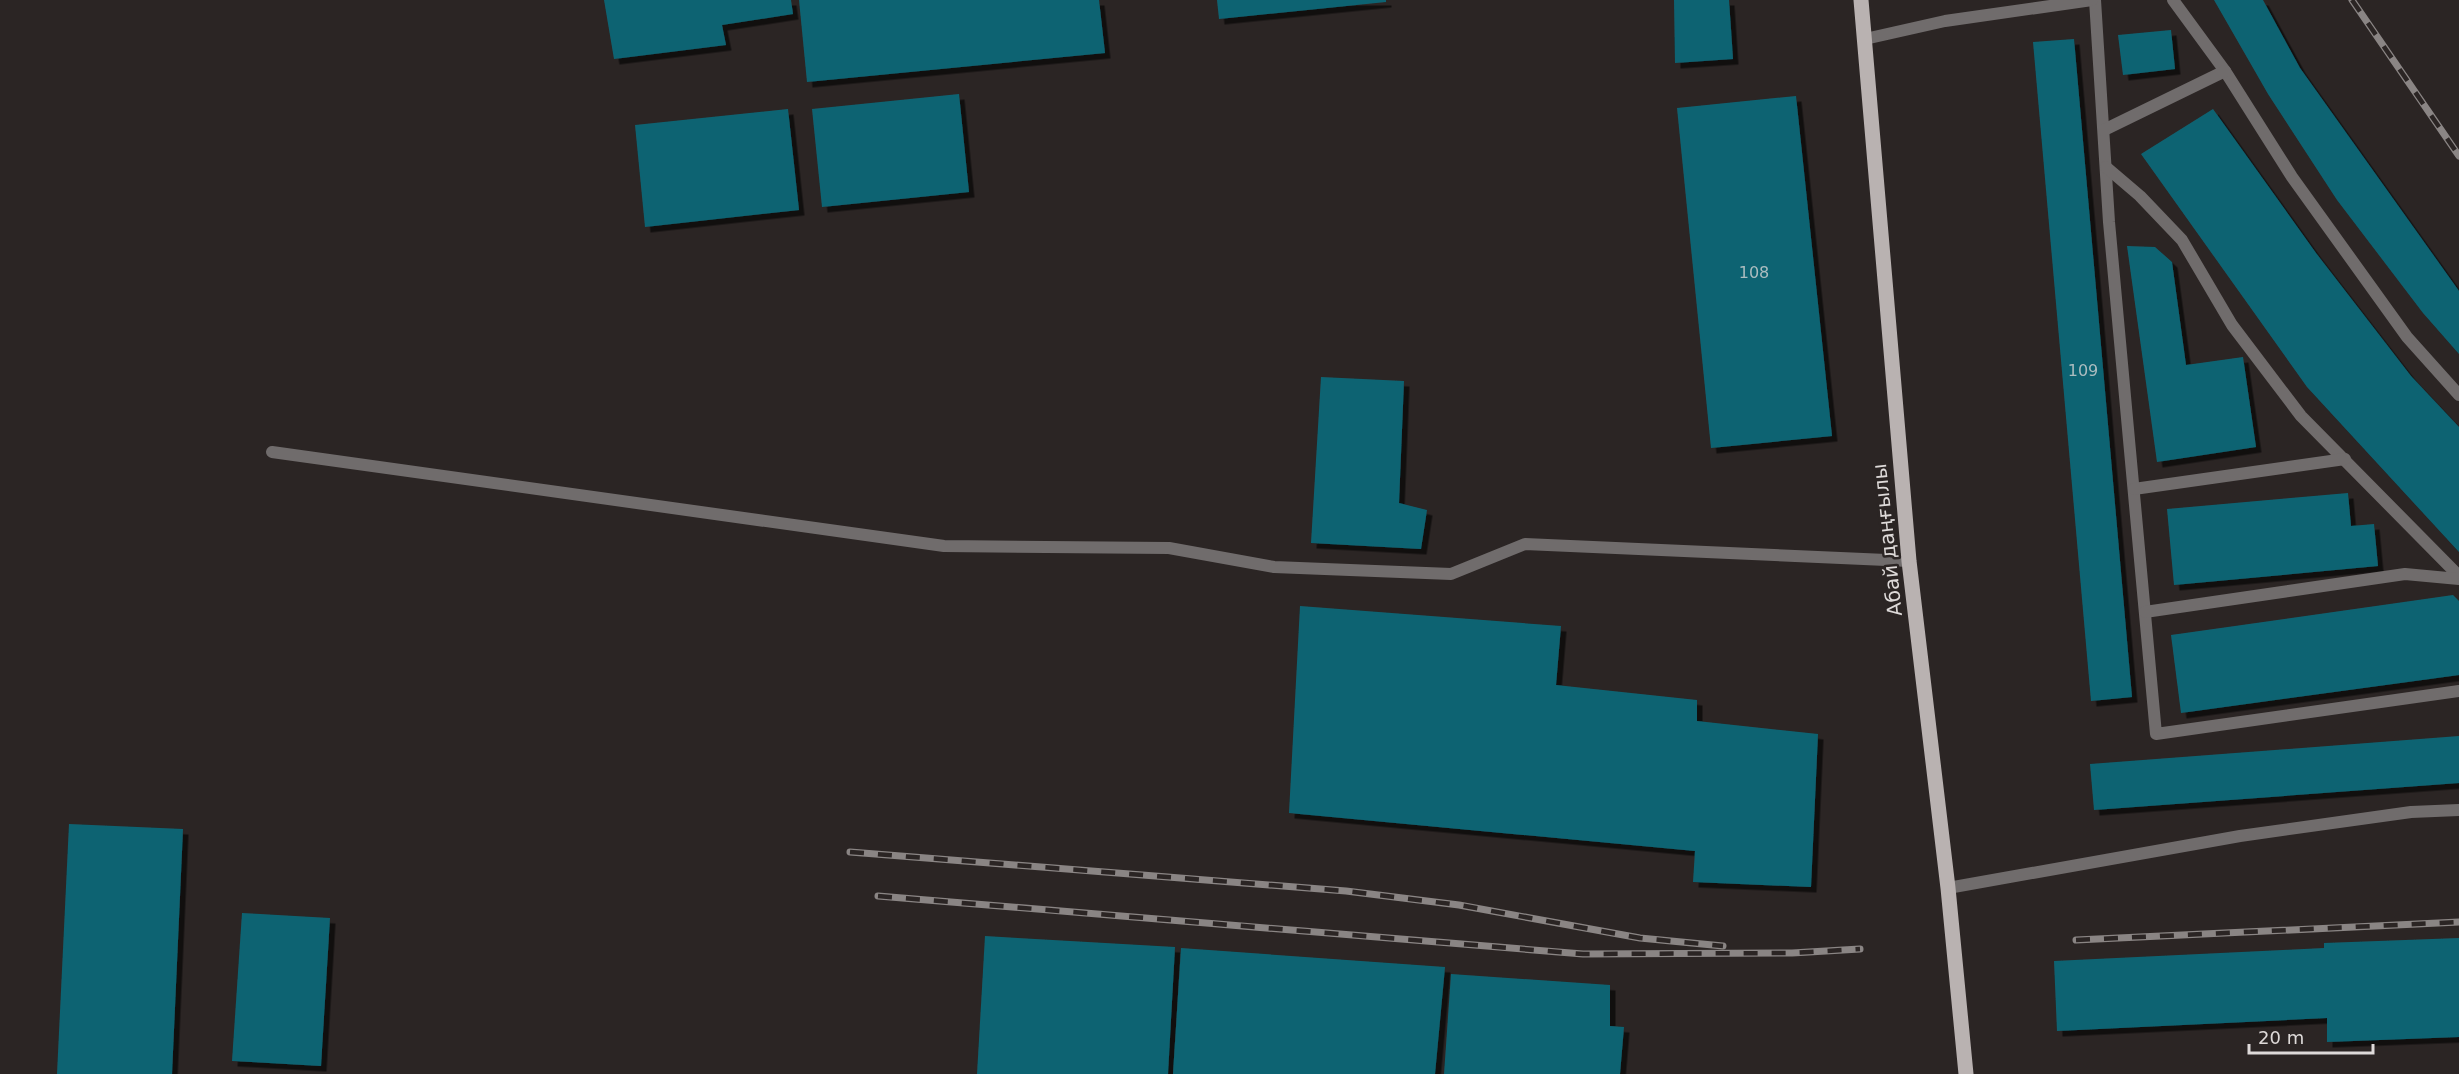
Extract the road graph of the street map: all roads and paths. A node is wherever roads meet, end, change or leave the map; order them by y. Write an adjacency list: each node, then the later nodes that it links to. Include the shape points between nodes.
1 (1861, 0): 4 (main road, Абай даңғылы)
2 (2093, 0): 4 (lane, via 1945,21); 6 (lane)
3 (2173, 0): 5 (lane)
4 (1864, 39): 12 (main road, Абай даңғылы)
5 (2225, 71): 6 (lane); 8 (lane, via 2292,177 2407,337)
6 (2104, 130): 7 (lane)
7 (2106, 167): 10 (lane, via 2182,240 2232,325 2301,416); 11 (lane)
8 (2459, 395)
9 (272, 452): 12 (lane, via 944,546 1168,548 1274,567 1451,574 1525,544)
10 (2345, 459): 11 (lane); 13 (lane)
11 (2134, 489): 14 (lane)
12 (1909, 561): 17 (main road, Абай даңғылы)
13 (2459, 578): 14 (lane, via 2405,574)
14 (2145, 612): 15 (lane, via 2156,734)
15 (2459, 691)
16 (2459, 810): 17 (lane, via 2411,812 2240,836)
17 (1948, 888): 18 (main road, Абай даңғылы)
18 (1966, 1074)

